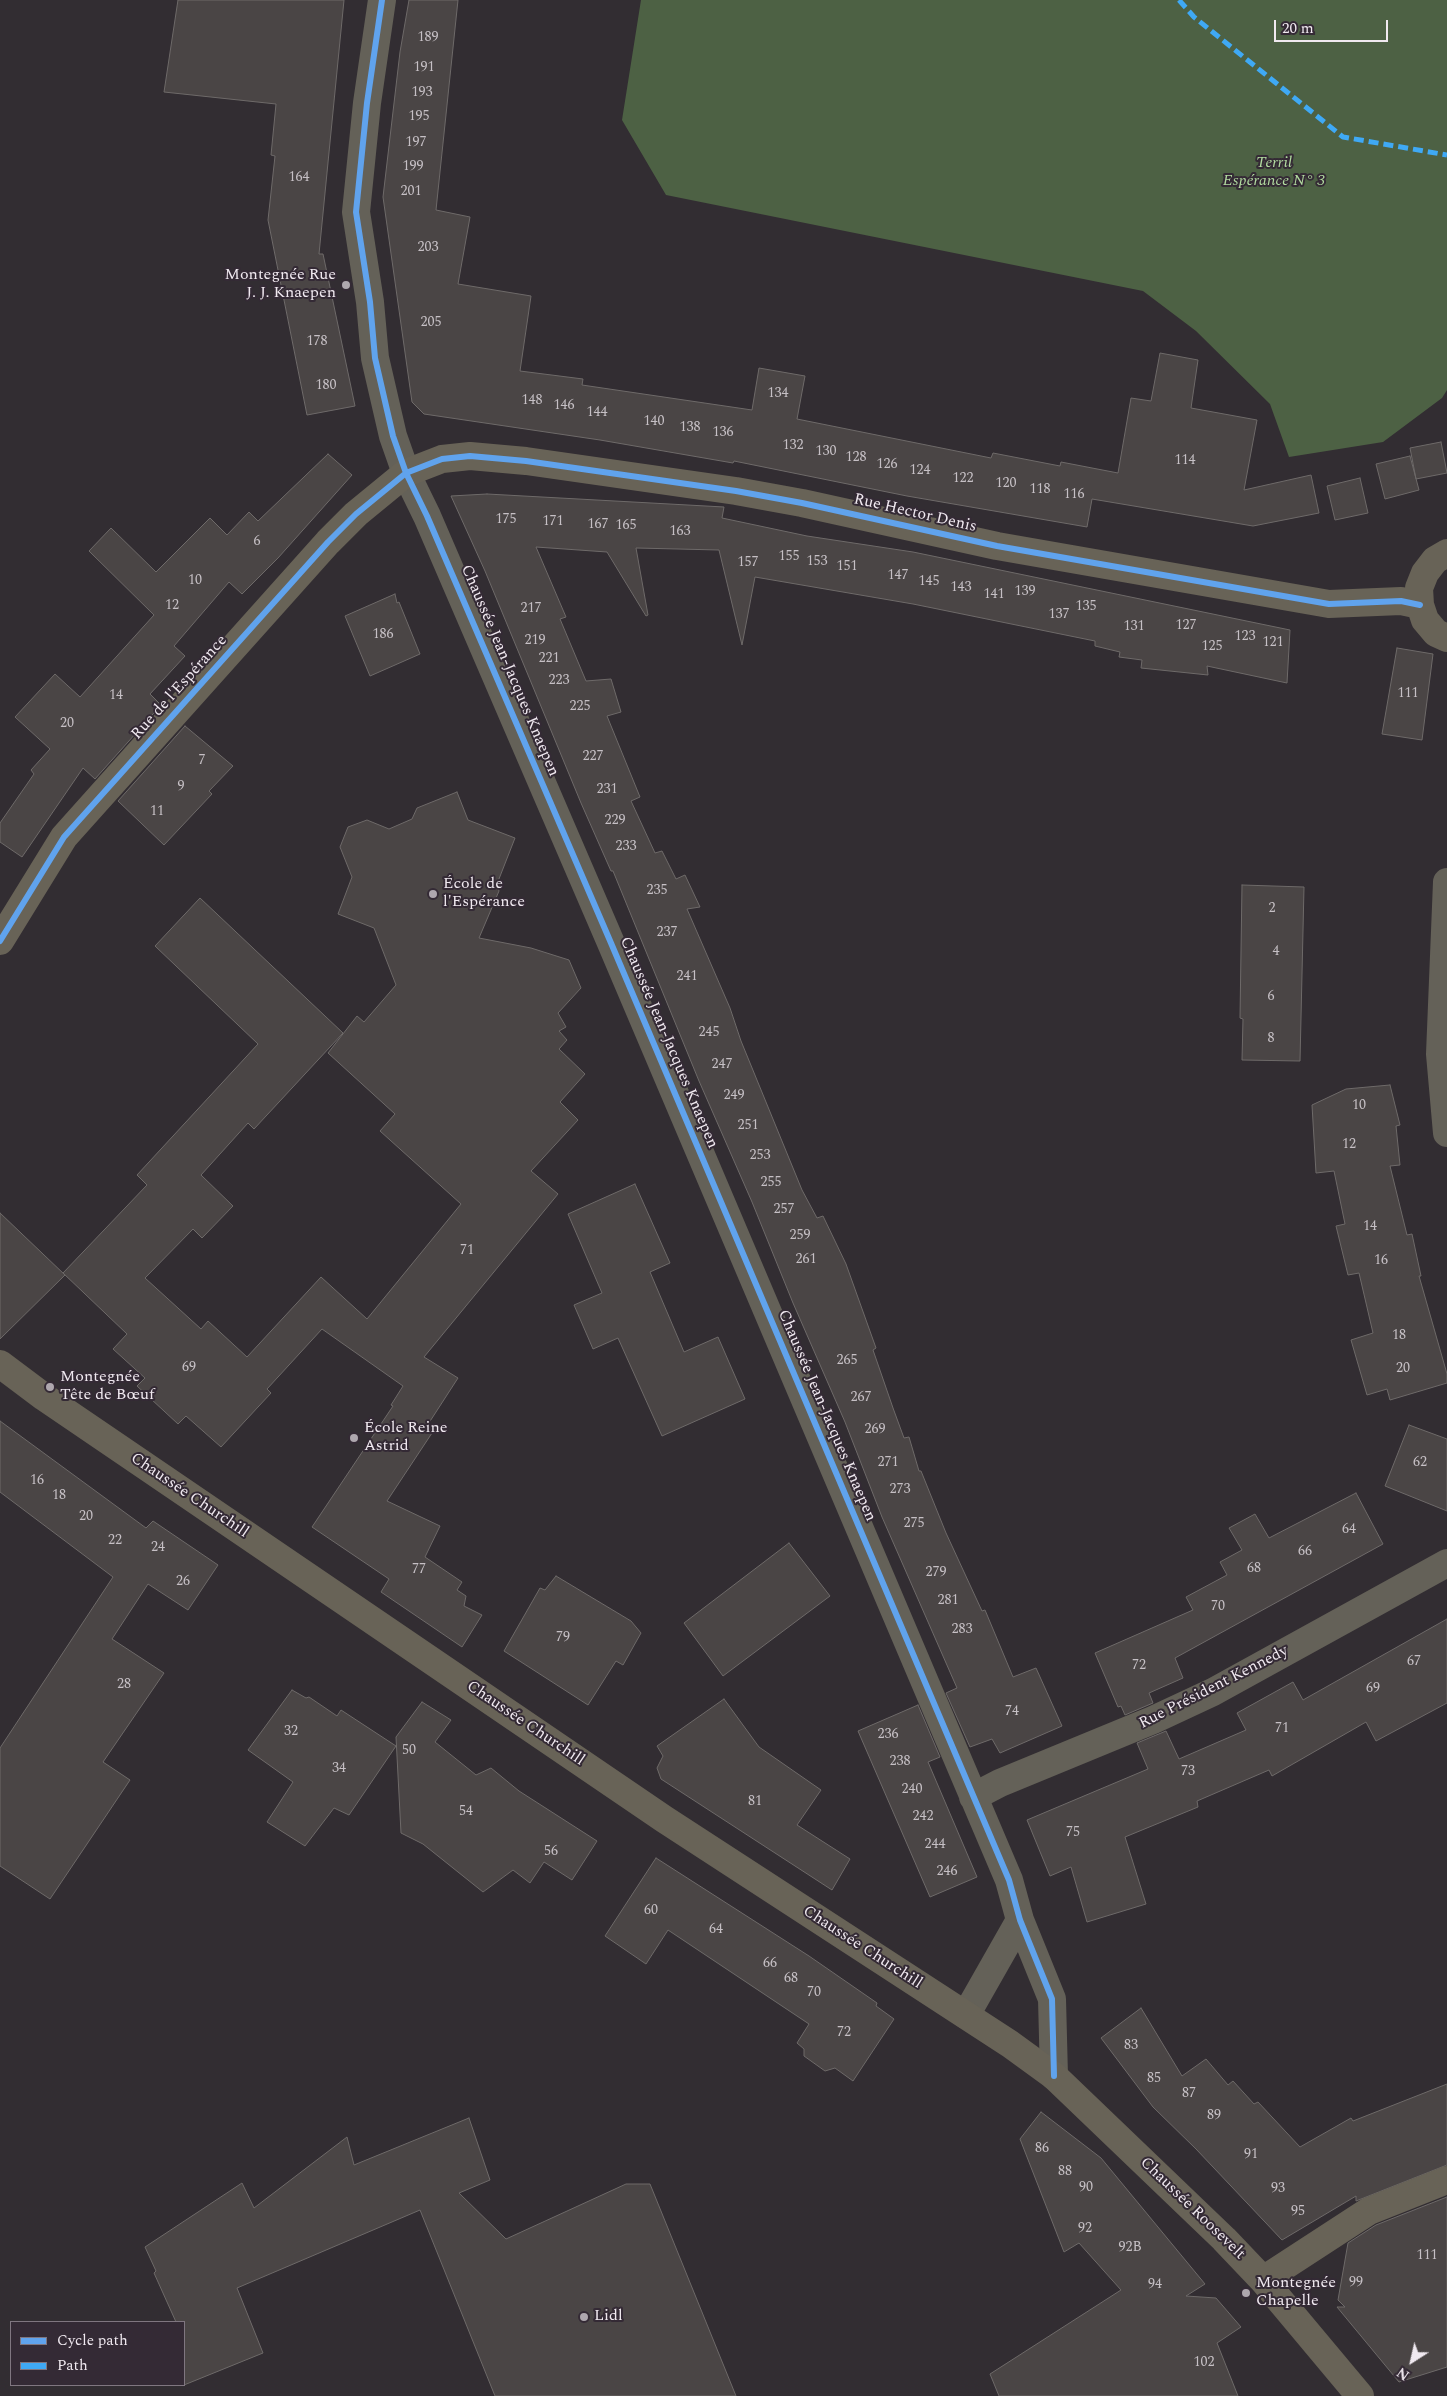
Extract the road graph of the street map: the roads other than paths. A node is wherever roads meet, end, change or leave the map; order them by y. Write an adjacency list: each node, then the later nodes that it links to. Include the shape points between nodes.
1 (382, 0): 2 (street, Chaussée Jean-Jacques Knaepen, via 356,212 375,358 393,436)
2 (406, 473): 4 (street, Rue Hector Denis, via 442,459 470,456 584,468 774,497 997,546 1328,604 1401,601); 7 (street, Rue de l'Espérance, via 328,542 64,837); 11 (street, Chaussée Jean-Jacques Knaepen, via 611,944)
3 (1447, 553): 4 (street, via 1435,560 1425,573 1419,588)
4 (1420, 605): 5 (street, via 1425,620 1436,633)
5 (1447, 638)
6 (1447, 882): 8 (street, via 1440,1054)
7 (0, 941)
8 (1447, 1134)
9 (0, 1364): 13 (street, Chaussée Churchill, via 44,1398 664,1818)
10 (1447, 1564): 11 (street, Rue Président Kennedy, via 1212,1692)
11 (973, 1797): 12 (street, Chaussée Jean-Jacques Knaepen, via 1009,1880)
12 (1020, 1920): 13 (street); 14 (street, Chaussée Jean-Jacques Knaepen, via 1052,1999)
13 (966, 2015): 14 (street, Chaussée Churchill)
14 (1054, 2076): 16 (street, Chaussée Roosevelt)
15 (1447, 2180): 16 (street, via 1369,2211)
16 (1264, 2280): 17 (street, Chaussée Roosevelt)
17 (1360, 2396)

